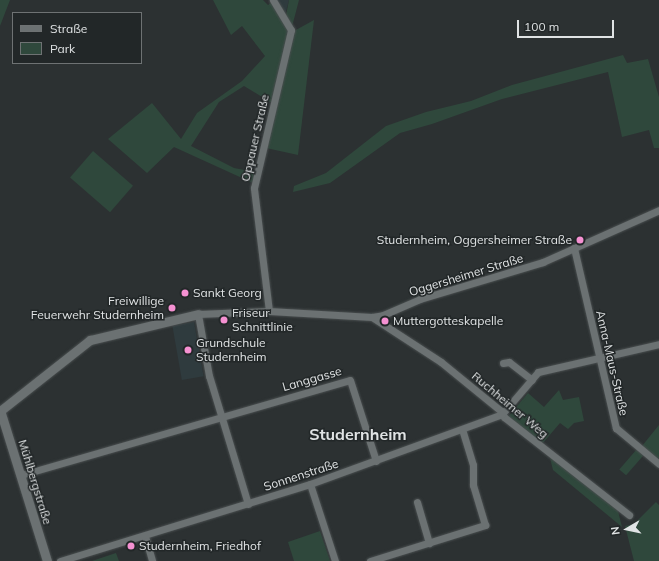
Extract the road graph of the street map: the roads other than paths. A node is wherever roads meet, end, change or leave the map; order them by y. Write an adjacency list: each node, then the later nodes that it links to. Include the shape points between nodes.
1 (273, 0): 4 (street, Oppauer Straße, via 292,30 254,188)
2 (659, 210): 3 (street, Oggersheimer Straße)
3 (574, 248): 6 (street, Oggersheimer Straße, via 516,272 420,299); 8 (street, Anna-Maus-Straße)
4 (269, 311): 5 (street, Oggersheimer Straße); 6 (street, Oggersheimer Straße)
5 (198, 314): 11 (street, via 90,340); 13 (street, via 209,376)
6 (372, 317): 12 (street, Ruchheimer Weg, via 441,362)
7 (659, 346): 8 (street, Sonnenstraße)
8 (600, 358): 10 (street, Sonnenstraße, via 538,372); 16 (street, Anna-Maus-Straße, via 616,428)
9 (503, 363): 10 (street, via 509,362)
10 (532, 380): 12 (street, Sonnenstraße)
11 (0, 410): 17 (street, Mühlbergstraße)
12 (502, 414): 14 (street, Sonnenstraße); 21 (street, Ruchheimer Weg)
13 (221, 417): 15 (street, Langgasse, via 350,380); 17 (street); 20 (street)
14 (462, 430): 15 (street, Sonnenstraße); 23 (street, via 473,465 473,486 485,525)
15 (376, 461): 18 (street, Sonnenstraße)
16 (659, 464)
17 (20, 475): 24 (street, Mühlbergstraße)
18 (310, 484): 20 (street, Sonnenstraße); 27 (street)
19 (417, 502): 23 (street)
20 (248, 504): 22 (street, Sonnenstraße)
21 (629, 515)
22 (144, 536): 25 (street, Sonnenstraße); 26 (street)
23 (429, 543): 28 (street)
24 (47, 561)
25 (60, 561)
26 (152, 561)
27 (335, 561)
28 (370, 561)

